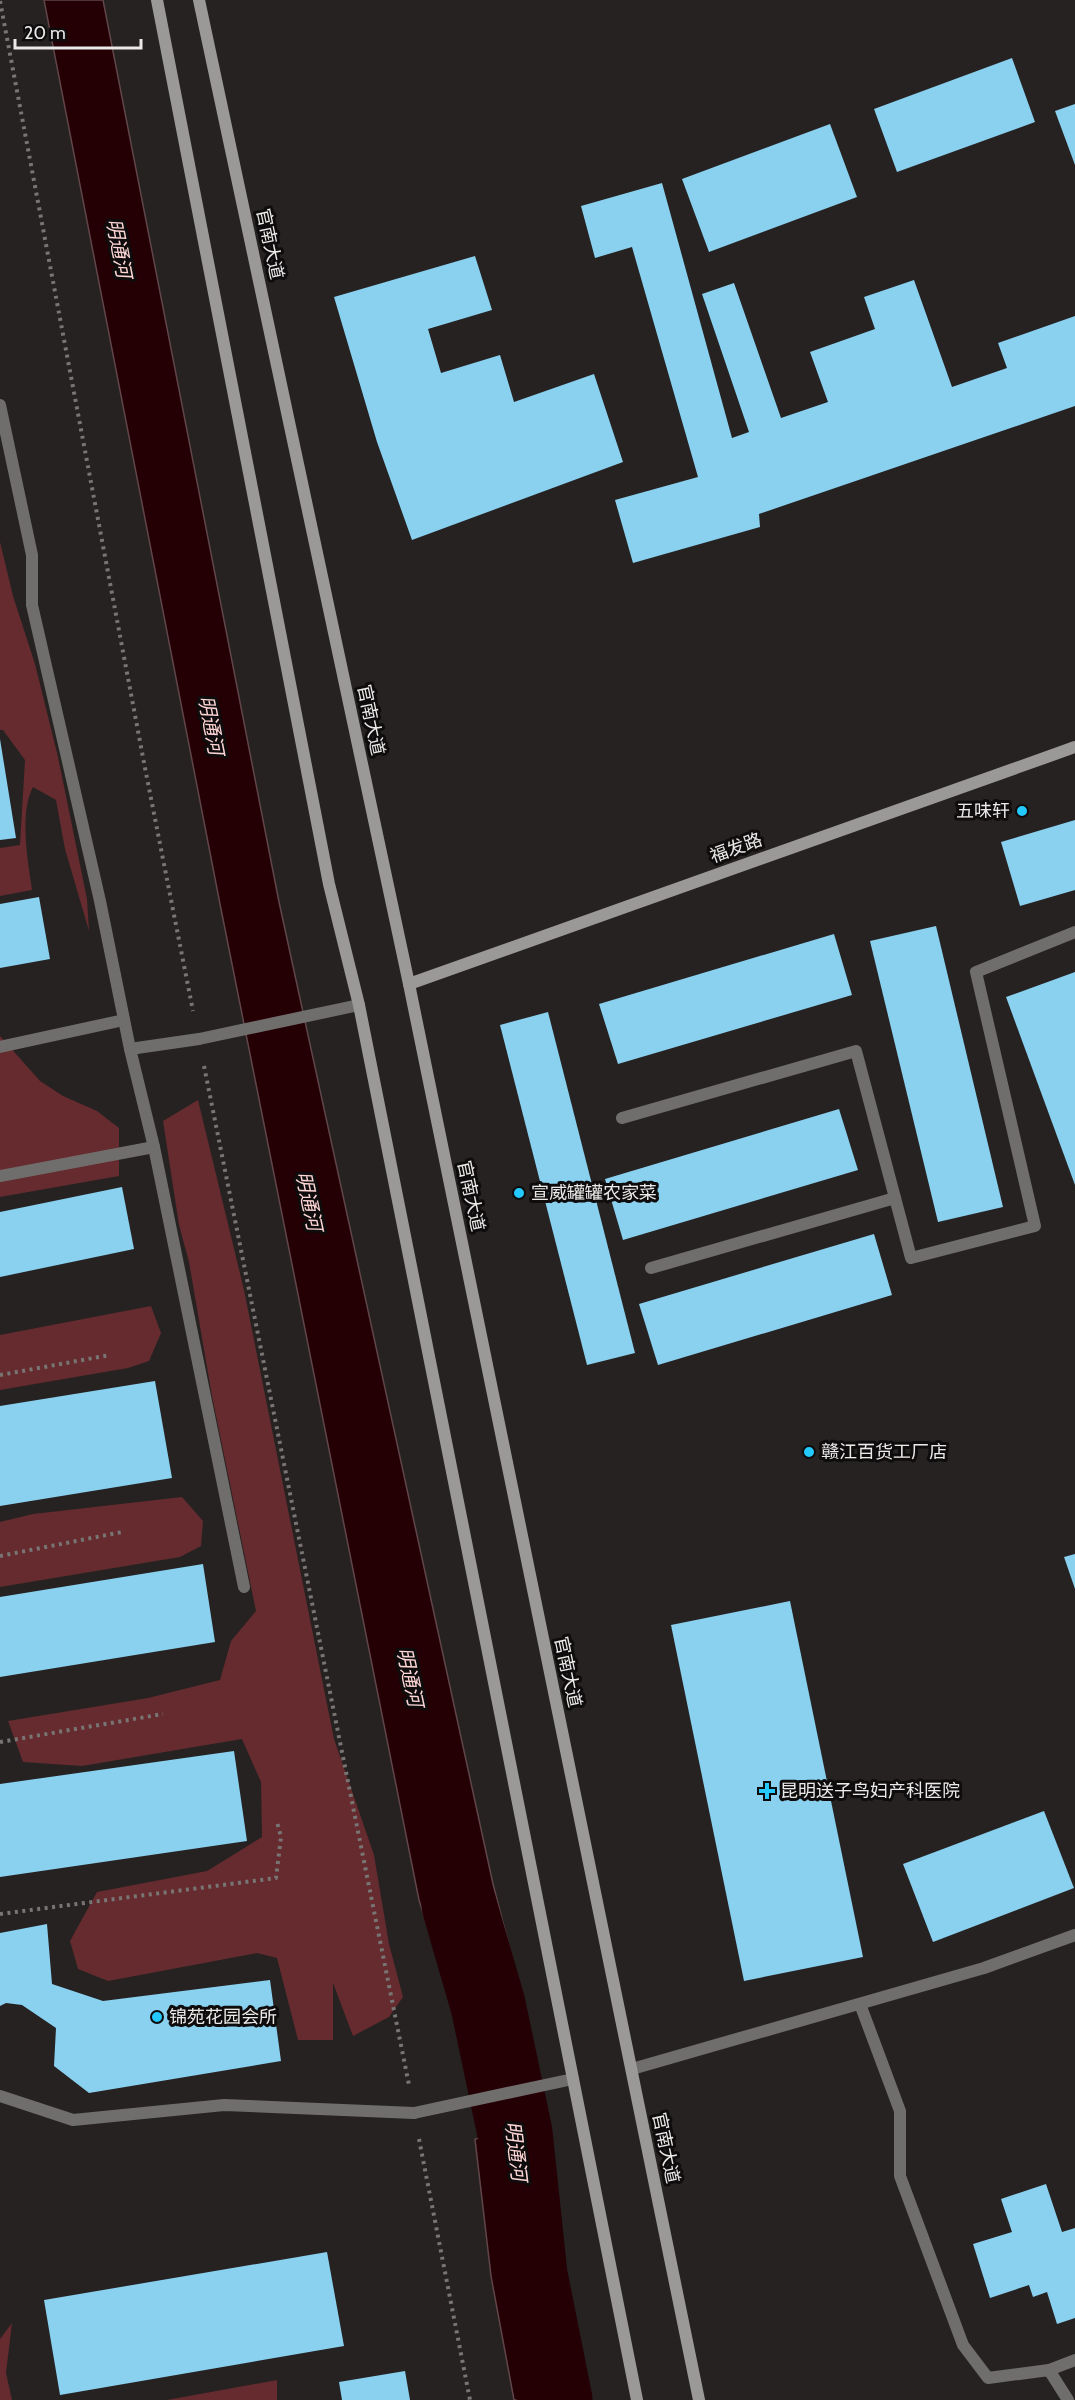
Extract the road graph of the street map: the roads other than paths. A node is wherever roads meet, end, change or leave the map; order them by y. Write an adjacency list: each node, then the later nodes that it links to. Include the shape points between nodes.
1 (157, 0): 7 (main road, via 329,884)
2 (199, 0): 6 (main road, 官南大道)
3 (0, 405): 8 (street, via 32,555 32,605)
4 (1075, 747): 6 (main road, 福发路)
5 (1075, 932): 14 (street, via 976,972 1035,1226 911,1258)
6 (409, 984): 19 (main road, 官南大道)
7 (358, 1005): 10 (street, via 199,1039); 20 (main road)
8 (124, 1020): 9 (street); 10 (street)
9 (0, 1047)
10 (130, 1049): 12 (street)
11 (622, 1118): 14 (street, via 856,1051)
12 (154, 1147): 13 (street); 16 (street)
13 (0, 1176)
14 (895, 1198): 15 (street)
15 (651, 1268)
16 (244, 1587)
17 (1075, 1935): 18 (street, via 984,1968)
18 (860, 2004): 19 (street); 23 (street, via 900,2111 900,2176 963,2345 988,2378)
19 (632, 2069): 25 (main road, 官南大道)
20 (573, 2079): 21 (street, via 414,2113 224,2105 73,2120); 24 (main road)
21 (0, 2096)
22 (1075, 2360): 23 (street)
23 (1049, 2370): 26 (street)
24 (637, 2400)
25 (699, 2400)
26 (1068, 2400)

